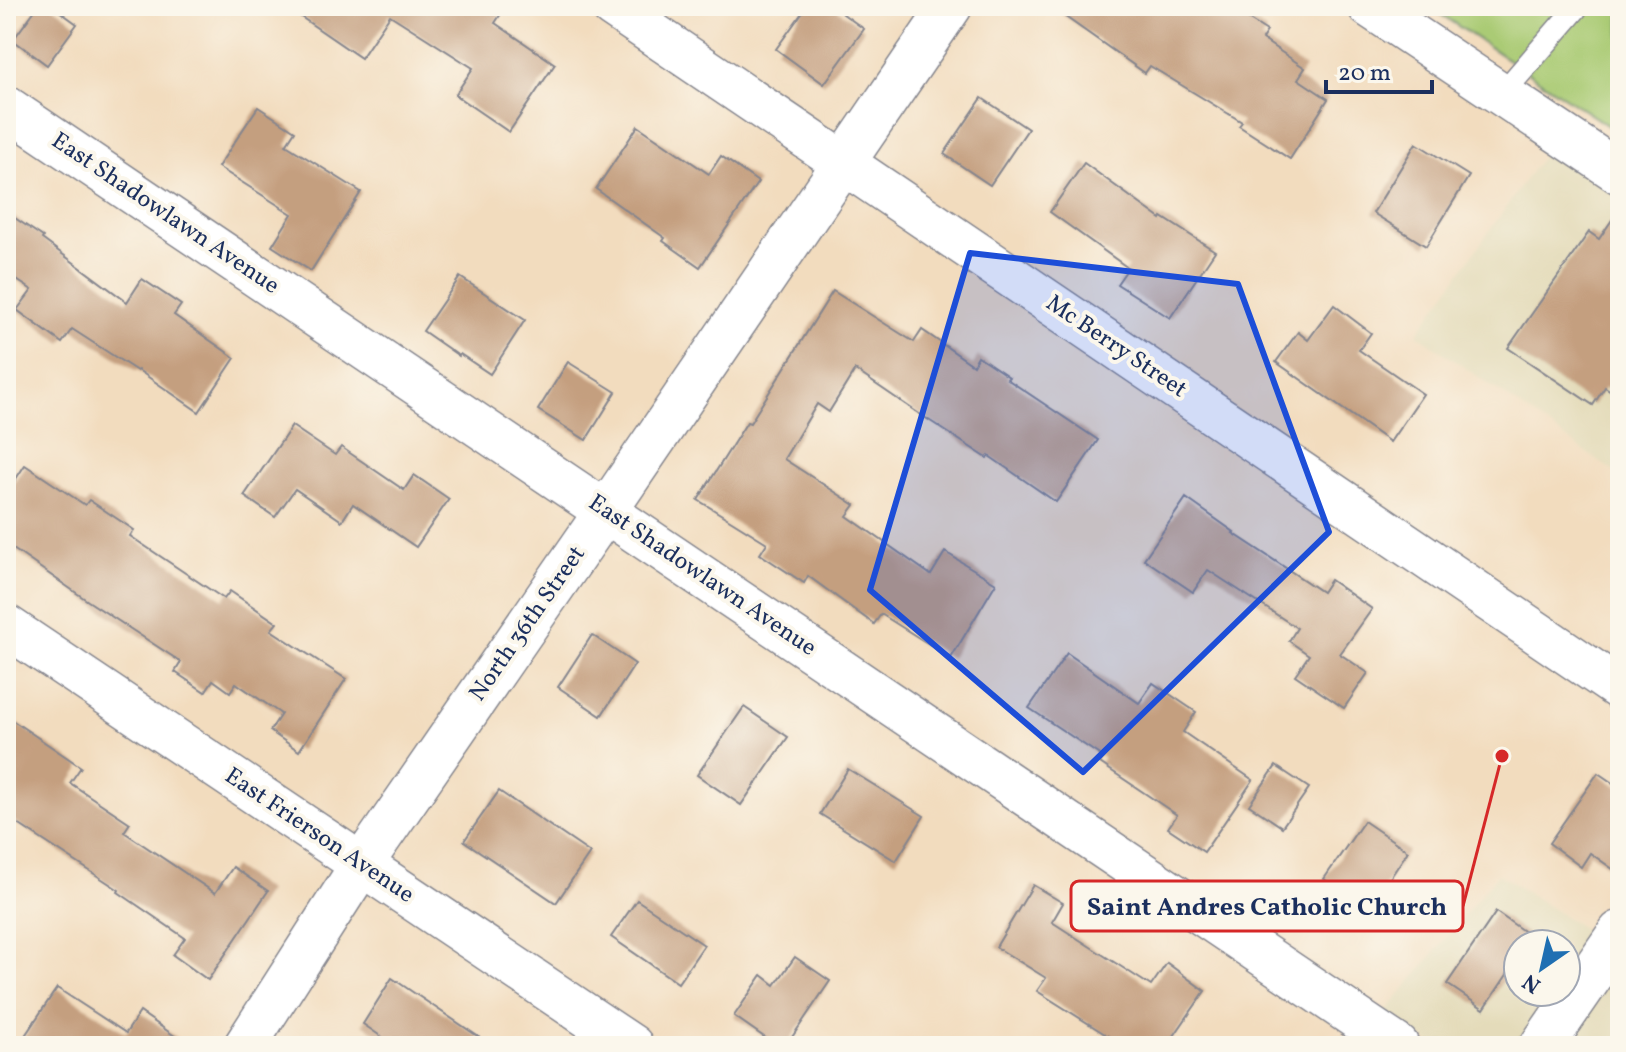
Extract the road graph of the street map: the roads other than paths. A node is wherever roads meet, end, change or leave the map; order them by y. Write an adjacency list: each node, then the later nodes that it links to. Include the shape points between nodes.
1 (612, 6): 7 (street, Mc Berry Street)
2 (951, 6): 7 (street, North 36th Street)
3 (1369, 6): 5 (street)
4 (1578, 6): 5 (lane)
5 (1502, 94): 8 (street)
6 (6, 107): 9 (street, East Shadowlawn Avenue)
7 (844, 162): 9 (street, North 36th Street); 11 (street, Mc Berry Street)
8 (1620, 173)
9 (606, 511): 12 (street, North 36th Street); 16 (street, East Shadowlawn Avenue)
10 (6, 626): 12 (street, East Frierson Avenue)
11 (1620, 689)
12 (362, 864): 14 (street, North 36th Street); 15 (street, East Frierson Avenue)
13 (1620, 933): 17 (street)
14 (245, 1046)
15 (632, 1046)
16 (1398, 1046)
17 (1542, 1046)

